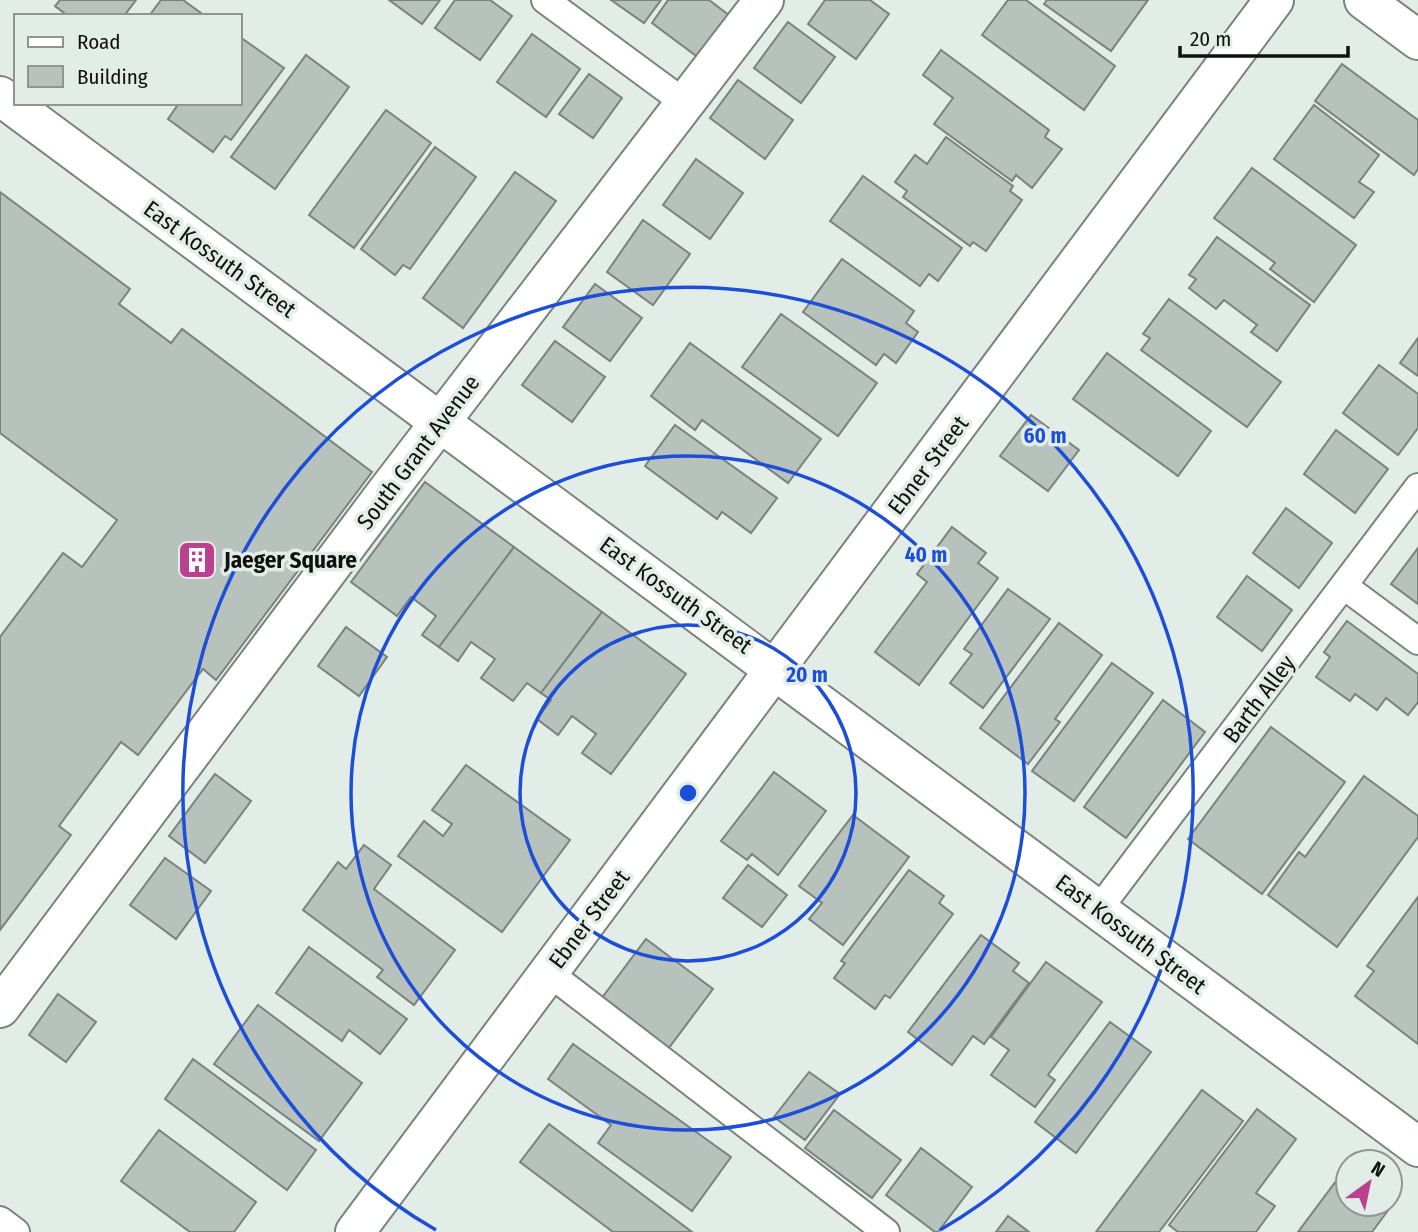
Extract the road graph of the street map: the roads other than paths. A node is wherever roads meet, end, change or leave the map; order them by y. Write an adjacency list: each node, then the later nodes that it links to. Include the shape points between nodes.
1 (545, 0): 7 (lane)
2 (764, 0): 7 (street, South Grant Avenue)
3 (1274, 0): 12 (street, Ebner Street)
4 (1364, 0): 5 (street)
5 (1418, 40)
6 (0, 96): 8 (street, East Kossuth Street)
7 (685, 103): 8 (street, South Grant Avenue)
8 (441, 421): 12 (street, East Kossuth Street); 15 (street, South Grant Avenue)
9 (1418, 487): 10 (lane, Barth Alley)
10 (1344, 586): 11 (lane); 13 (lane, Barth Alley)
11 (1418, 641)
12 (776, 669): 13 (street, East Kossuth Street); 14 (street, Ebner Street)
13 (1098, 910): 16 (street, East Kossuth Street)
14 (549, 973): 19 (street, Ebner Street); 20 (lane)
15 (0, 1008)
16 (1418, 1147)
17 (0, 1220): 18 (lane)
18 (16, 1232)
19 (355, 1232)
20 (886, 1232)

